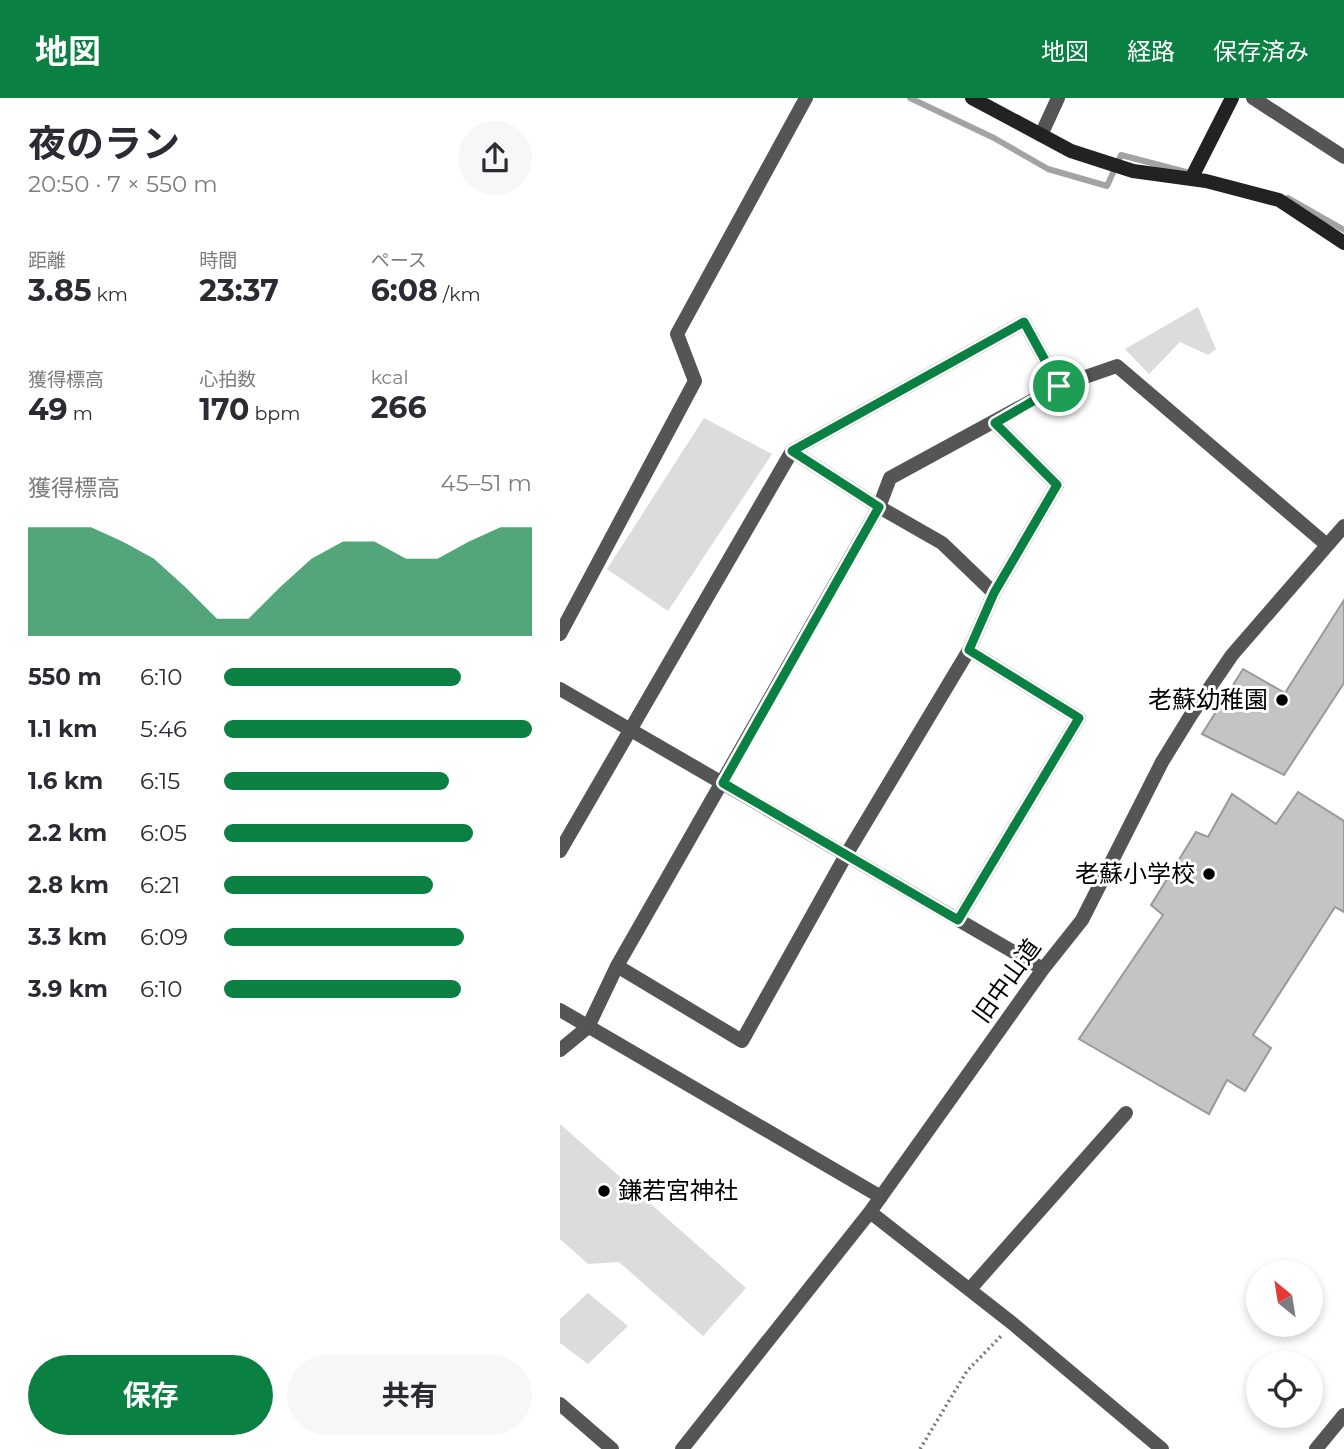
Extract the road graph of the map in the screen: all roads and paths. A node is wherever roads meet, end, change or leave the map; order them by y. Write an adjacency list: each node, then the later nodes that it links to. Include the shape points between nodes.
1 (806, 98): 17 (street, via 677,334 695,381)
2 (972, 98): 6 (street)
3 (1058, 98): 6 (street)
4 (1232, 98): 8 (street)
5 (1252, 98): 7 (street)
6 (1041, 135): 8 (street, via 1071,151 1133,171)
7 (1344, 157)
8 (1191, 179): 9 (street, via 1279,200)
9 (1344, 243)
10 (1059, 386): 11 (street); 12 (street, via 1024,322); 15 (street, via 1117,366)
11 (995, 423): 13 (street, via 890,478); 16 (street, via 1057,485)
12 (792, 451): 13 (street); 20 (street)
13 (879, 507): 16 (street, via 942,543); 21 (street)
14 (1344, 526): 15 (street, 旧中山道)
15 (1327, 545): 26 (street, 旧中山道, via 1232,655 1191,715 1162,762 1082,920)
16 (994, 593): 18 (street)
17 (560, 634)
18 (969, 650): 23 (street); 24 (street, via 1079,718)
19 (560, 689): 20 (street)
20 (630, 729): 21 (street); 22 (street)
21 (723, 783): 23 (street); 25 (street)
22 (560, 851)
23 (846, 855): 24 (street); 25 (street, via 742,1041)
24 (958, 920): 26 (street)
25 (617, 967): 28 (street)
26 (1043, 969): 31 (street, 旧中山道)
27 (560, 1010): 28 (street)
28 (588, 1027): 29 (street); 31 (street)
29 (560, 1050)
30 (1126, 1113): 33 (street)
31 (881, 1197): 32 (street, 旧中山道)
32 (870, 1212): 33 (street); 38 (street, 旧中山道)
33 (970, 1289): 34 (street)
34 (1012, 1323): 39 (path, via 967,1371); 40 (street)
35 (560, 1404): 37 (street)
36 (1344, 1415): 41 (street)
37 (612, 1449)
38 (682, 1449)
39 (920, 1449)
40 (1162, 1449)
41 (1316, 1449)

